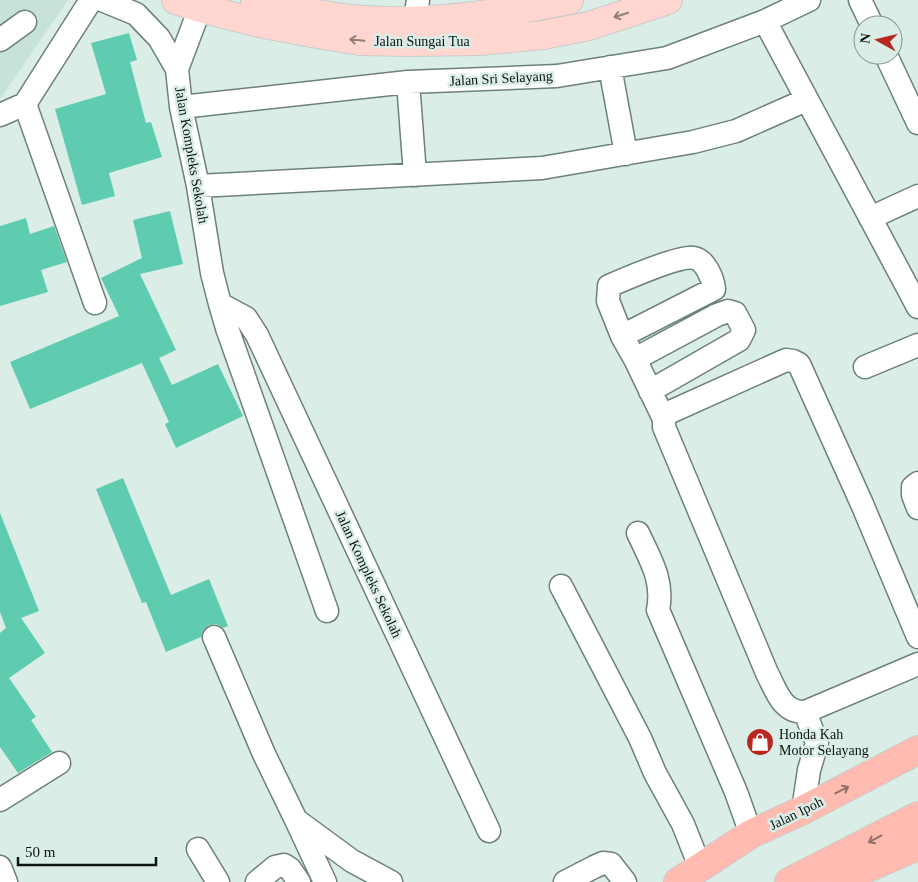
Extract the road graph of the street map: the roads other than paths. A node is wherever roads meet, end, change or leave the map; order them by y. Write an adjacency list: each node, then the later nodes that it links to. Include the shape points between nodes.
1 (91, 0): 21 (street)
2 (102, 0): 17 (street, via 136,14 158,38)
3 (255, 0): 9 (main road, Jalan Sungai Tua, via 364,20)
4 (569, 0): 10 (main road, Jalan Sungai Tua)
5 (668, 0): 8 (main road, Jalan Sungai Tua, one-way to 8, via 589,26 543,35 482,41 408,42 312,34)
6 (809, 0): 12 (street, Jalan Sri Selayang)
7 (860, 0): 11 (street)
8 (188, 4): 17 (street, Jalan Kompleks Sekolah)
9 (415, 6): 10 (main road, Jalan Sungai Tua)
10 (484, 7)
11 (867, 15)
12 (765, 21): 16 (street, Jalan Sri Selayang, via 667,58); 20 (street)
13 (25, 22): 14 (street)
14 (0, 40)
15 (895, 65): 18 (street)
16 (610, 67): 19 (street, Jalan Sri Selayang, via 557,76); 25 (street)
17 (178, 70): 22 (street, Jalan Kompleks Sekolah)
18 (909, 80): 24 (street)
19 (408, 82): 22 (street, Jalan Sri Selayang); 26 (street)
20 (806, 100): 25 (street, via 736,131); 29 (street)
21 (25, 104): 23 (street); 30 (street)
22 (180, 107): 27 (street, Jalan Kompleks Sekolah)
23 (0, 115)
24 (918, 123)
25 (626, 154): 26 (street, via 542,168)
26 (415, 174): 27 (street)
27 (198, 186): 31 (street, Jalan Kompleks Sekolah)
28 (918, 196): 29 (street)
29 (870, 218): 32 (street)
30 (95, 303)
31 (220, 304): 43 (street, Jalan Kompleks Sekolah); 54 (street, Jalan Kompleks Sekolah, via 246,318 257,335)
32 (918, 307)
33 (622, 336): 33 (street, via 608,300 609,286 685,258 696,258 703,264 714,288); 35 (street)
34 (918, 345): 36 (street)
35 (635, 359): 37 (street); 37 (street, via 728,311 735,313 744,330 738,340)
36 (865, 367)
37 (650, 391): 38 (street)
38 (664, 419): 45 (street, via 668,413 786,360 799,364); 47 (street, via 664,426 767,673 783,703 796,712)
39 (918, 483): 40 (street, via 913,487 913,495)
40 (918, 508)
41 (638, 532): 55 (street, via 658,579 661,596 658,610)
42 (561, 586): 59 (street, via 683,824)
43 (327, 611)
44 (214, 637): 53 (street)
45 (918, 637)
46 (918, 664): 47 (street)
47 (805, 712): 51 (street, via 817,743 808,770)
48 (918, 750): 51 (highway, Jalan Ipoh, one-way to 48)
49 (59, 764): 50 (street)
50 (0, 800)
51 (803, 810): 55 (highway, Jalan Ipoh)
52 (918, 816): 69 (highway, one-way to 69)
53 (296, 820): 64 (street); 65 (street, via 352,861)
54 (490, 830)
55 (752, 834): 59 (highway, Jalan Ipoh)
56 (918, 846): 70 (highway)
57 (198, 848): 61 (street)
58 (0, 867): 60 (street)
59 (700, 867): 68 (highway, Jalan Ipoh)
60 (6, 882)
61 (218, 882)
62 (257, 882): 63 (street, via 275,867 284,865)
63 (299, 882)
64 (325, 882)
65 (391, 882)
66 (565, 882): 67 (street, via 603,864 611,864)
67 (624, 882)
68 (678, 882)
69 (789, 882)
70 (836, 882)

